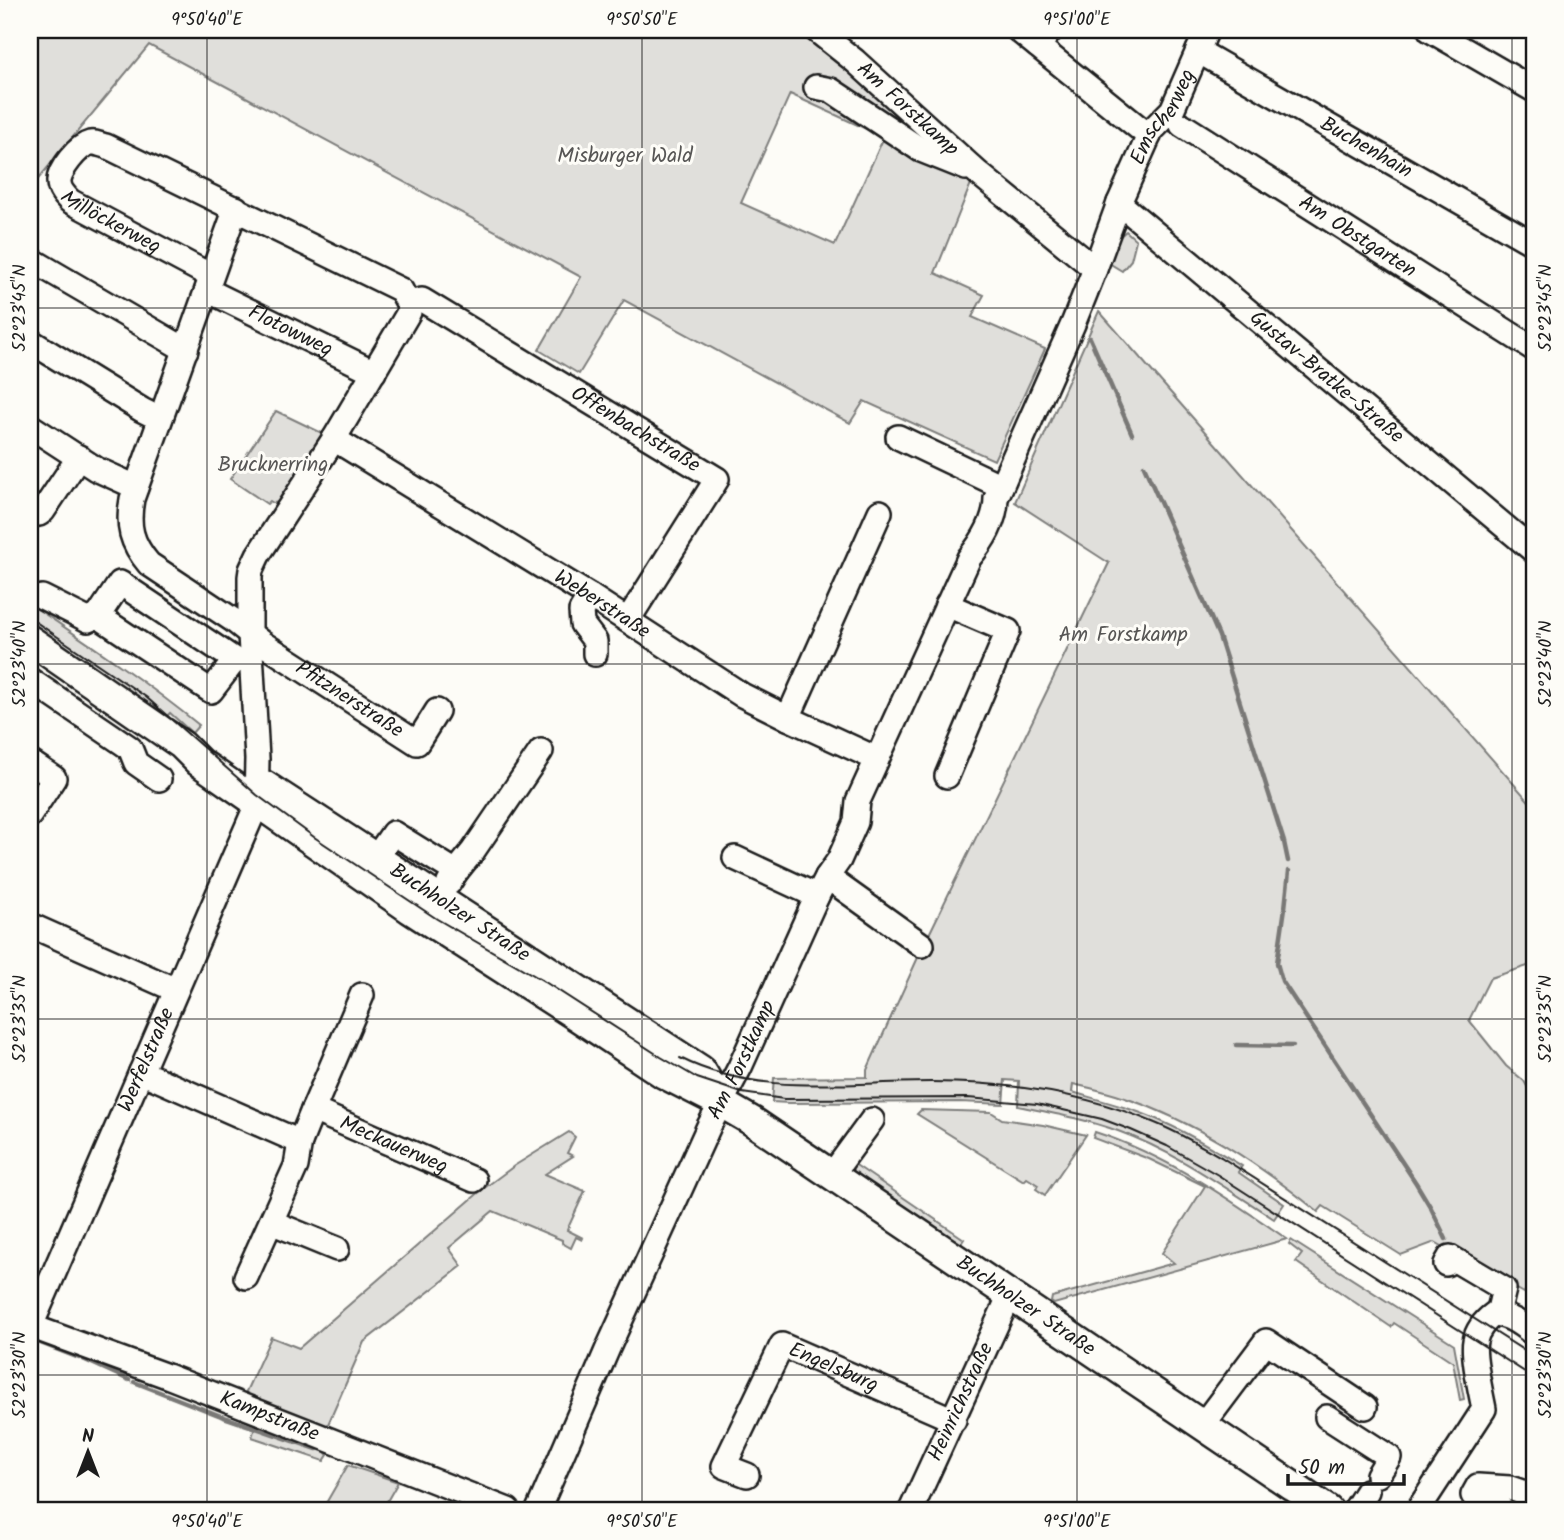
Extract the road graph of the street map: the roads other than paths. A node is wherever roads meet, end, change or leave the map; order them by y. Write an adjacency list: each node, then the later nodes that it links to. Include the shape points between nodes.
1 (816, 30): 10 (street, Am Forstkamp)
2 (1017, 30): 4 (street)
3 (1430, 30): 7 (street)
4 (1044, 38): 9 (street)
5 (1203, 40): 9 (street, Emscherweg, via 1172,110); 13 (street, Buchenhain)
6 (816, 87): 10 (street, via 831,90 921,150)
7 (1534, 90)
8 (1182, 125): 19 (street, Am Obstgarten)
9 (1149, 136): 11 (street, Emscherweg)
10 (978, 173): 15 (street, Am Forstkamp)
11 (1119, 204): 15 (street, Am Forstkamp); 31 (street, Gustav-Bratke-Straße)
12 (236, 208): 16 (street); 16 (street, Millöckerweg, via 96,143 81,148 60,173 59,187 70,201); 17 (street, via 401,290)
13 (1534, 244)
14 (30, 259): 20 (street)
15 (1095, 269): 27 (street, Am Forstkamp)
16 (209, 283): 20 (street); 21 (street, Flotowweg)
17 (408, 303): 21 (street, via 409,312); 36 (street, Offenbachstraße, via 422,300 717,479)
18 (30, 341): 22 (street)
19 (1534, 349)
20 (186, 350): 22 (street)
21 (374, 372): 25 (street)
22 (160, 419): 28 (street)
23 (30, 426): 26 (street)
24 (898, 437): 27 (street)
25 (334, 439): 32 (street, Weberstraße); 37 (street, via 251,570)
26 (79, 457): 28 (street); 29 (street, via 43,511)
27 (1000, 486): 34 (street, Am Forstkamp, via 983,541 969,558)
28 (136, 487): 37 (street, via 129,512 139,552 149,564)
29 (30, 510)
30 (880, 512): 43 (street)
31 (1534, 551)
32 (590, 596): 36 (street, Weberstraße); 39 (street, via 581,611 582,624 595,641)
33 (42, 597): 35 (street, via 88,620)
34 (947, 605): 45 (street, Am Forstkamp); 47 (street, via 1008,631)
35 (99, 616): 40 (street, via 211,691); 40 (street, via 120,583)
36 (628, 620): 43 (street, Weberstraße, via 742,695)
37 (250, 635): 40 (street); 42 (street, Pfitznerstraße, via 417,743)
38 (30, 640): 49 (main road, Buchholzer Straße, via 182,745 204,748)
39 (595, 654)
40 (243, 661): 49 (street, via 257,739)
41 (30, 680): 48 (street, via 130,748 136,763)
42 (437, 711)
43 (788, 718): 45 (street, Weberstraße)
44 (541, 751): 53 (street)
45 (877, 759): 54 (street, Am Forstkamp, via 858,801 856,822)
46 (30, 762): 50 (street, via 54,778)
47 (947, 776)
48 (159, 779)
49 (257, 792): 52 (main road, Buchholzer Straße); 58 (street, Werfelstraße); 61 (main road, Buchholzer Straße, via 410,909 664,1074)
50 (30, 815)
51 (735, 858): 54 (street)
52 (376, 859): 53 (street, via 393,833); 55 (main road, Buchholzer Straße)
53 (456, 872): 55 (street)
54 (822, 886): 57 (street); 61 (street, Am Forstkamp)
55 (438, 900): 61 (main road, Buchholzer Straße, via 701,1070)
56 (30, 925): 58 (street)
57 (922, 946)
58 (176, 989): 60 (street, Werfelstraße)
59 (362, 995): 62 (street, Meckauerweg)
60 (141, 1072): 64 (street); 73 (street, Werfelstraße)
61 (721, 1103): 65 (main road, Buchholzer Straße); 83 (street, Am Forstkamp)
62 (313, 1110): 64 (street, Meckauerweg); 66 (street, Meckauerweg)
63 (872, 1119): 65 (street)
64 (300, 1142): 67 (street, Meckauerweg, via 296,1166)
65 (831, 1176): 71 (main road, Buchholzer Straße)
66 (474, 1180)
67 (271, 1222): 68 (street); 70 (street, Meckauerweg)
68 (337, 1249)
69 (1446, 1264): 72 (street, via 1450,1257 1503,1289)
70 (246, 1277)
71 (1010, 1295): 77 (street, Heinrichstraße); 78 (main road, Buchholzer Straße)
72 (1498, 1314): 74 (street); 86 (street, via 1483,1324 1475,1340 1484,1409)
73 (30, 1326): 82 (street, Kampstraße)
74 (1534, 1334)
75 (1365, 1407): 78 (street, via 1266,1341)
76 (1327, 1417): 80 (street, via 1389,1457)
77 (954, 1420): 79 (street, Engelsburg, via 782,1345 724,1466); 84 (street, Heinrichstraße)
78 (1202, 1426): 85 (main road, Buchholzer Straße)
79 (747, 1475)
80 (1367, 1492)
81 (1534, 1496): 87 (street, via 1510,1488 1478,1486 1474,1495)
82 (508, 1510)
83 (538, 1510)
84 (911, 1510)
85 (1328, 1510)
86 (1418, 1510)
87 (1503, 1510)

